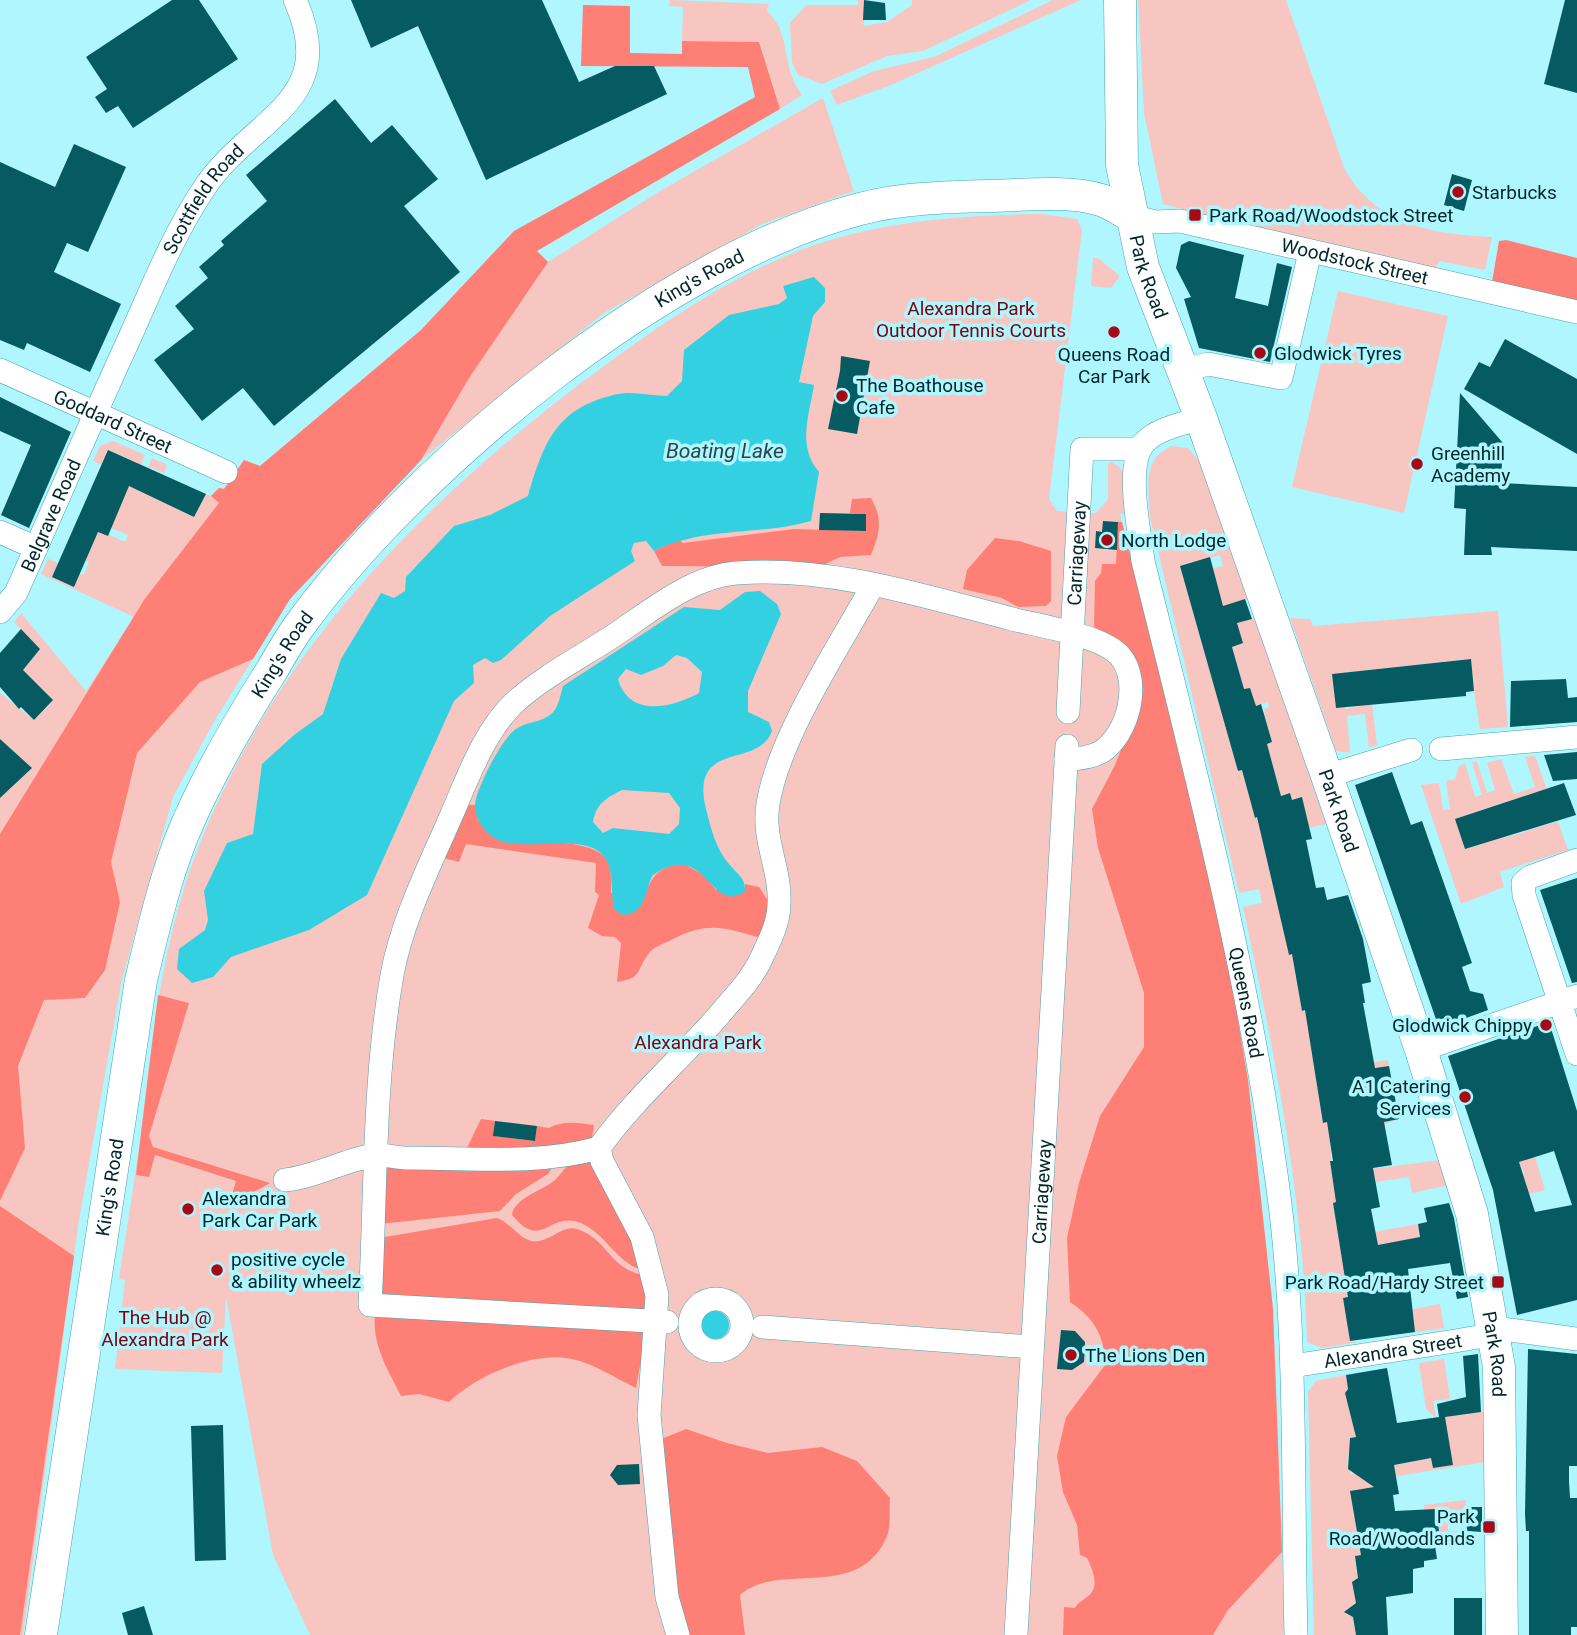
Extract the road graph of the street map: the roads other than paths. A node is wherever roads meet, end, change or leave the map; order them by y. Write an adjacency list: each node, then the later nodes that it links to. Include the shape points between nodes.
1 (295, 0): 8 (street, Scottfield Road, via 309,47 306,73 295,94 203,190)
2 (1120, 0): 3 (street, Park Road, via 1122,165)
3 (1131, 216): 4 (street, Woodstock Street, via 1155,222 1180,221); 7 (street, Park Road, via 1143,267); 35 (street, King's Road, via 1088,197 949,197 862,208 791,231 734,258 578,356 495,422 405,505 296,629 234,729 184,833 159,903 141,980)
4 (1310, 252): 5 (street, Woodstock Street); 7 (street, via 1281,378 1208,364)
5 (1577, 312)
6 (0, 370): 8 (street, Goddard Street)
7 (1181, 371): 9 (street, Park Road)
8 (96, 413): 11 (street, Goddard Street); 13 (street, Belgrave Road)
9 (1201, 418): 10 (street, via 1156,433); 21 (street, Park Road)
10 (1140, 449): 16 (street, Carriageway, via 1083,449); 34 (street, Queens Road, via 1135,466 1143,561 1235,941 1278,1184)
11 (226, 472)
12 (0, 532): 13 (street)
13 (36, 548): 15 (street, Belgrave Road, via 16,593)
14 (873, 585): 16 (street); 26 (street, via 776,770 766,825 779,905 760,962); 27 (street, via 764,573 713,576 673,597 514,702 468,775 392,973)
15 (0, 612)
16 (1071, 634): 17 (street, Carriageway); 33 (street, Carriageway, via 1110,648 1122,658 1130,678 1130,701 1121,730 1102,751 1080,759 1066,752)
17 (1068, 712)
18 (1577, 737): 19 (street)
19 (1441, 749)
20 (1410, 750): 21 (street)
21 (1327, 776): 24 (street, Park Road)
22 (1577, 860): 23 (street, via 1523,883)
23 (1569, 999): 24 (street); 25 (street)
24 (1421, 1050): 31 (street, Park Road, via 1468,1201)
25 (1577, 1054)
26 (599, 1148): 27 (street, via 528,1161); 29 (street, via 648,1254 657,1295)
27 (377, 1155): 28 (street, via 307,1178); 29 (street, via 370,1305)
28 (285, 1180)
29 (673, 1322): 30 (street, via 718,1300); 30 (street, via 700,1347 712,1351 735,1343); 36 (street, via 649,1415 667,1597)
30 (754, 1327): 33 (street)
31 (1494, 1332): 32 (street, Alexandra Street, via 1502,1329); 34 (street, Alexandra Street); 39 (street, Park Road, via 1502,1466)
32 (1577, 1339)
33 (1032, 1347): 37 (street, Carriageway)
34 (1292, 1366): 38 (street, Queens Road)
35 (41, 1635)
36 (678, 1635)
37 (1016, 1635)
38 (1296, 1635)
39 (1502, 1635)

